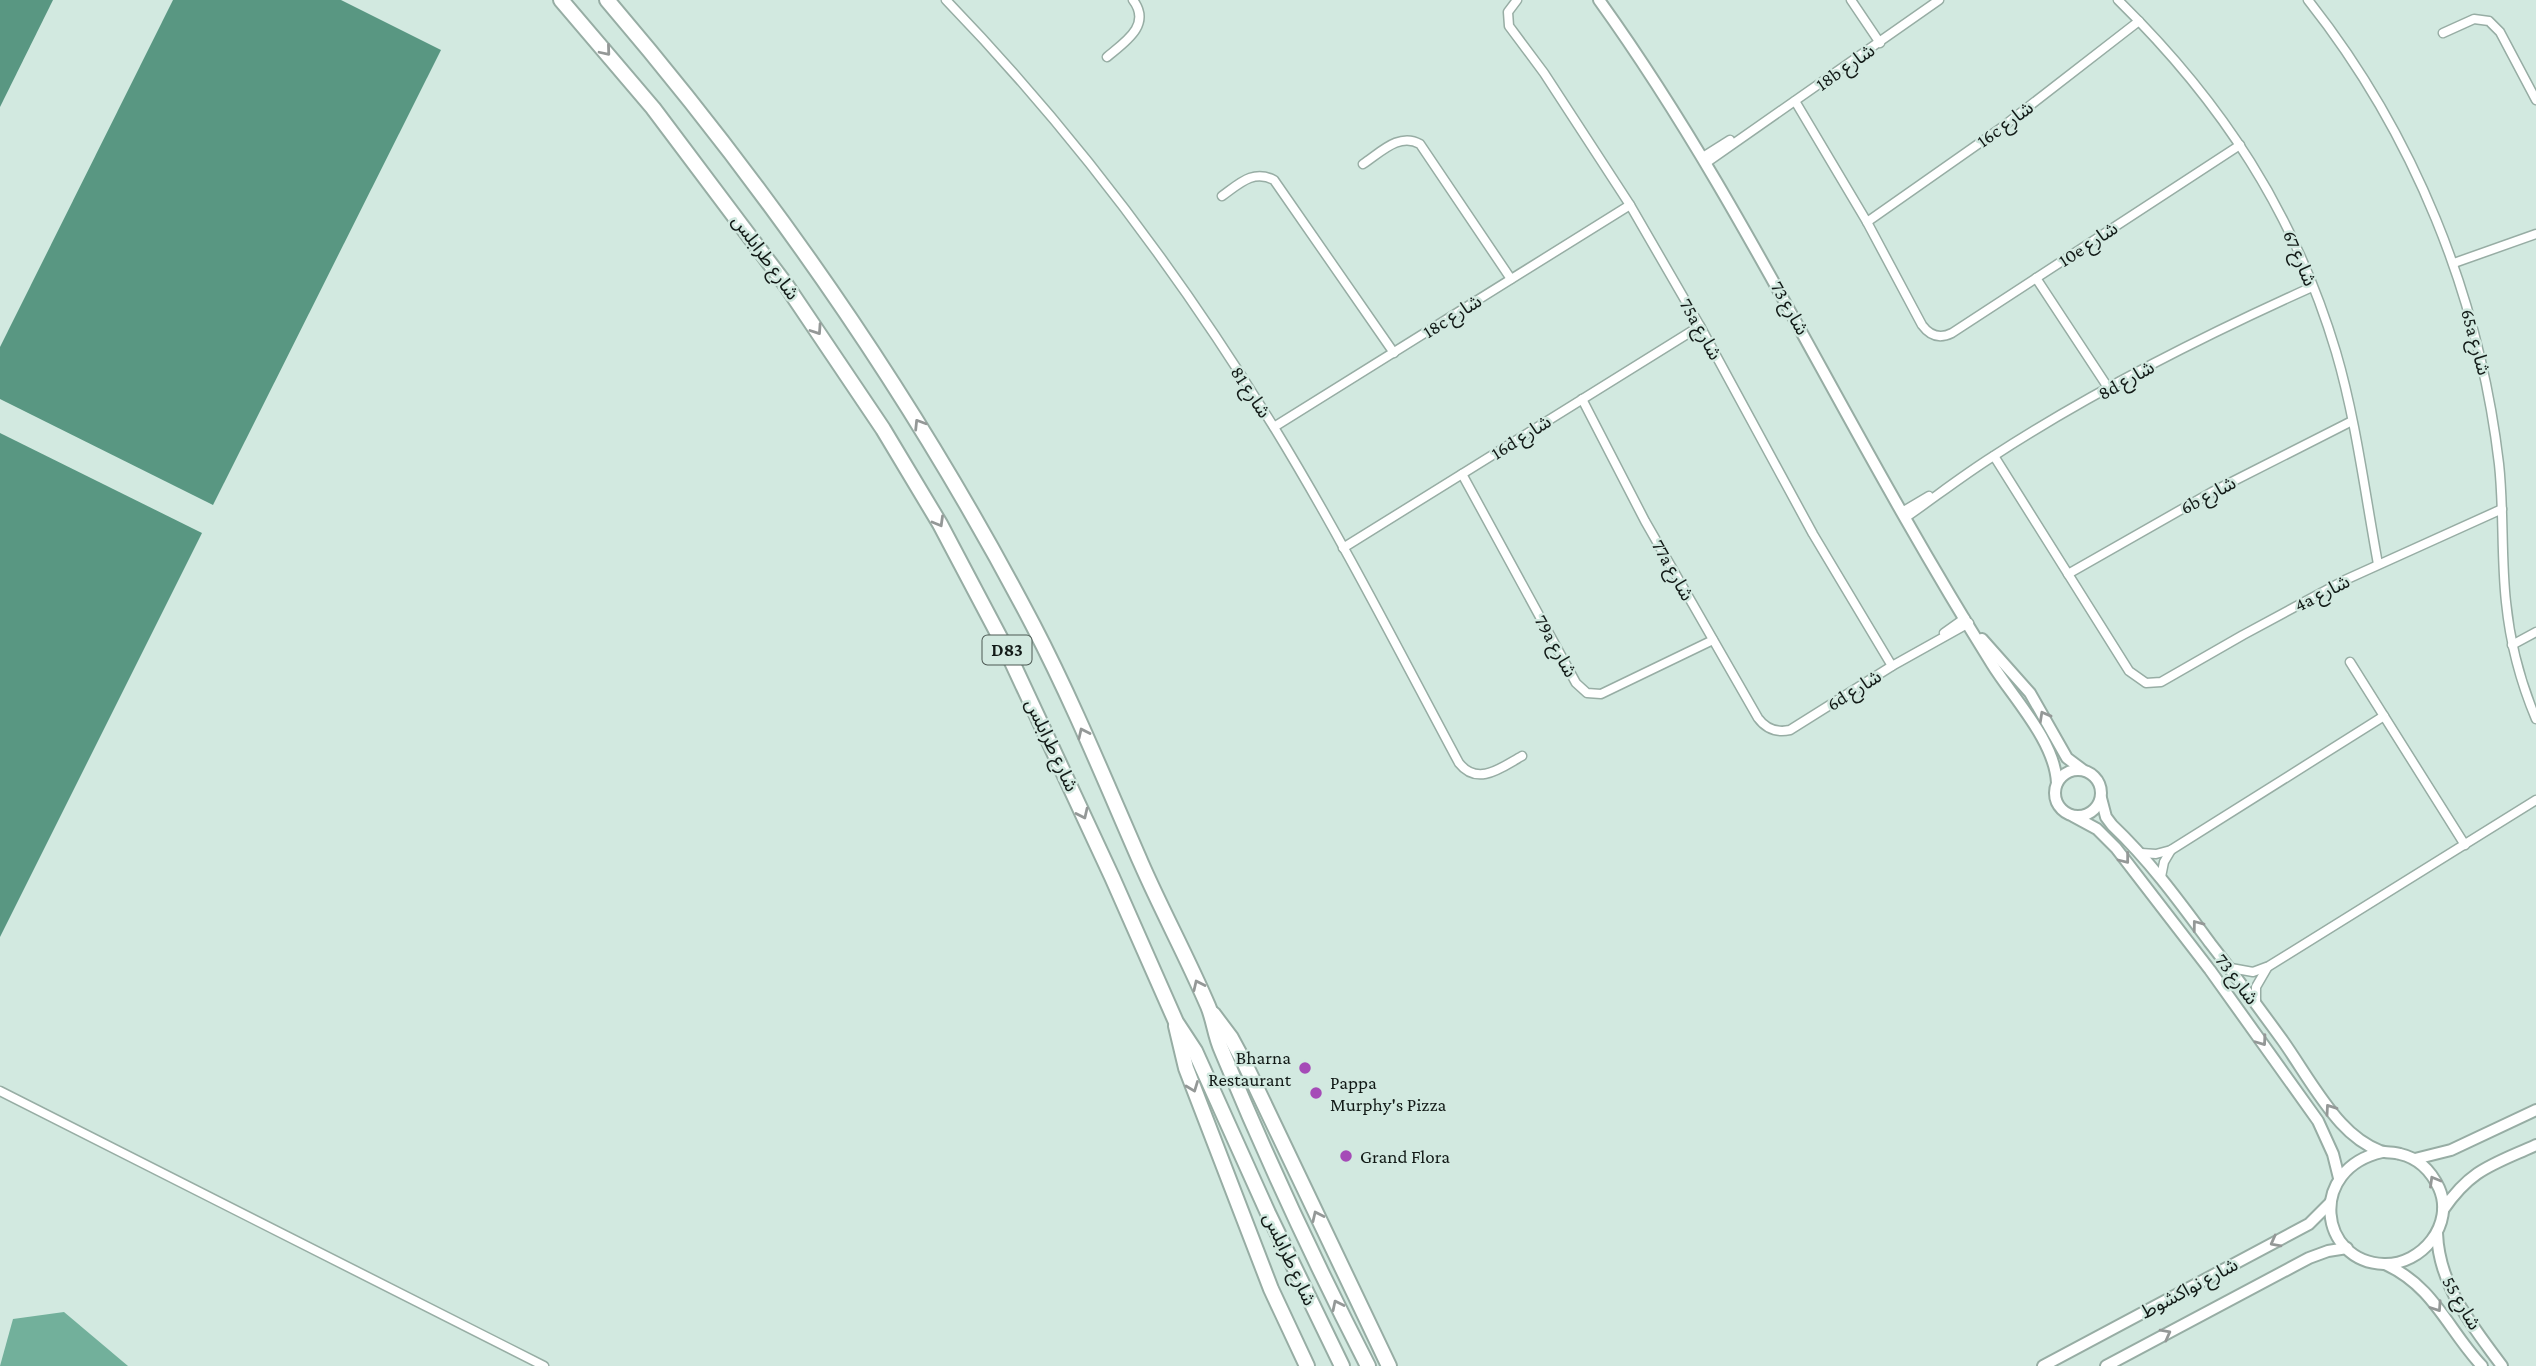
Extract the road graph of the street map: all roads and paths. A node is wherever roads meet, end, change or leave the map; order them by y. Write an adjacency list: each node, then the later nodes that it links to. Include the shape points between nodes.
1 (561, 0): 64 (highway, شارع طرابلس / D83, one-way to 64, via 727,203 891,441 1006,649)
2 (607, 0): 63 (highway, شارع طرابلس / D83, one-way to 2, via 1034,628 932,443 792,234 705,117)
3 (946, 0): 33 (street, شارع 81, via 1106,187 1190,299)
4 (1133, 0): 14 (street, via 1140,13 1139,26)
5 (1517, 0): 21 (street, 75a شارع, via 1508,12 1509,26)
6 (1599, 0): 18 (street, شارع 73)
7 (1851, 0): 13 (street)
8 (1939, 0): 13 (street, 18b شارع)
9 (2118, 0): 11 (street, شارع 67)
10 (2308, 0): 24 (street, 65a شارع, via 2385,115 2423,187)
11 (2139, 21): 17 (street, شارع 67, via 2193,80); 22 (street, 16c شارع, via 2001,128)
12 (2443, 33): 15 (street, via 2474,19 2489,21 2500,32)
13 (1880, 43): 16 (street, 18b شارع)
14 (1107, 57)
15 (2536, 100)
16 (1795, 101): 18 (street, 18b شارع); 22 (street)
17 (2240, 145): 25 (street, 10e شارع); 27 (street, شارع 67, via 2280,213)
18 (1704, 160): 37 (street, شارع 73)
19 (1363, 164): 26 (street, via 1401,140 1420,144)
20 (1222, 196): 29 (street, via 1251,176 1267,176 1279,185)
21 (1630, 205): 26 (street, 18c شارع); 28 (street, 75a شارع)
22 (1867, 222): 25 (street, 10e شارع, via 1922,325 1935,336 1952,333)
23 (2536, 234): 24 (street)
24 (2454, 263): 36 (street, 65a شارع, via 2487,384)
25 (2036, 278): 30 (street)
26 (1511, 279): 29 (street, 18c شارع)
27 (2312, 286): 30 (street, 8d شارع); 32 (street, شارع 67, via 2336,352)
28 (1700, 326): 31 (street, 16d شارع); 46 (street, 75a شارع, via 1813,534)
29 (1394, 353): 33 (street, 18c شارع)
30 (2109, 389): 34 (street, 8d شارع)
31 (1582, 399): 35 (street, 16d شارع); 43 (street, 77a شارع)
32 (2352, 421): 39 (street, شارع 67); 40 (street, 6b شارع, via 2212,492)
33 (1274, 427): 38 (street, شارع 81)
34 (1994, 456): 37 (street, 8d شارع); 40 (street)
35 (1462, 474): 38 (street, 16d شارع); 43 (street, 79a شارع, via 1581,689 1601,694)
36 (2502, 509): 39 (street, 4a شارع); 44 (street, 65a شارع, via 2505,599)
37 (1903, 515): 41 (street, شارع 73)
38 (1343, 548): 50 (street, شارع 81, via 1464,769 1483,775)
39 (2378, 564): 40 (street, 4a شارع, via 2154,684 2129,671)
40 (2068, 574)
41 (1967, 621): 46 (street, 6d شارع); 51 (street, شارع 73, one-way to 41, via 2061,750 2030,693); 52 (street, شارع 73, via 2042,739)
42 (2536, 632): 44 (street)
43 (1713, 640): 49 (street, 77a شارع, via 1758,718)
44 (2512, 645): 48 (street, 65a شارع)
45 (2350, 662): 47 (street)
46 (1892, 666): 49 (street, 6d شارع, via 1795,727)
47 (2384, 716): 56 (street); 57 (street)
48 (2536, 719)
49 (1776, 731)
50 (1522, 756)
51 (2083, 771): 52 (street, via 2068,772); 53 (street, via 2099,784)
52 (2057, 783): 55 (street, via 2057,804)
53 (2101, 798): 55 (street, via 2094,811); 58 (street, شارع 73, via 2106,817)
54 (2536, 800): 56 (street)
55 (2073, 817): 70 (street, شارع 73, one-way to 70, via 2097,829 2116,848 2210,970 2318,1121)
56 (2465, 845): 60 (street)
57 (2171, 849): 58 (street); 59 (street)
58 (2141, 853): 59 (street, شارع 73)
59 (2161, 877): 61 (street, شارع 73, one-way to 59)
60 (2269, 966): 61 (street, via 2253,972); 62 (street, via 2256,987)
61 (2229, 968): 62 (street, شارع 73)
62 (2256, 1003): 68 (street, شارع 73, one-way to 62, via 2340,1122)
63 (1210, 1010): 79 (highway, شارع طرابلس / D83, one-way to 63, via 1265,1150 1221,1050); 80 (highway, one-way to 63, via 1245,1064)
64 (1175, 1022): 77 (highway, one-way to 77, via 1186,1068 1271,1289); 78 (highway, شارع طرابلس / D83, via 1195,1051)
65 (0, 1091): 76 (street)
66 (2536, 1110): 69 (street, via 2451,1150)
67 (2536, 1145): 72 (street, via 2474,1174)
68 (2382, 1152): 69 (street); 70 (street, via 2350,1165)
69 (2414, 1159): 72 (street, one-way to 69, via 2440,1190 2430,1172)
70 (2339, 1178): 71 (street)
71 (2330, 1203): 74 (street, via 2333,1227); 81 (street, شارع نواكشوط, one-way to 81, via 2298,1230)
72 (2443, 1210): 73 (street)
73 (2437, 1233): 75 (street, via 2424,1250 2406,1261); 84 (street, شارع 55, via 2440,1263 2452,1292)
74 (2347, 1248): 75 (street, via 2371,1262); 82 (street, شارع نواكشوط, one-way to 74, via 2309,1258)
75 (2385, 1264): 83 (street, شارع 55, one-way to 83, via 2429,1295)
76 (544, 1366)
77 (1307, 1366)
78 (1342, 1366)
79 (1368, 1366)
80 (1389, 1366)
81 (2043, 1366)
82 (2106, 1366)
83 (2482, 1366)
84 (2502, 1366)

